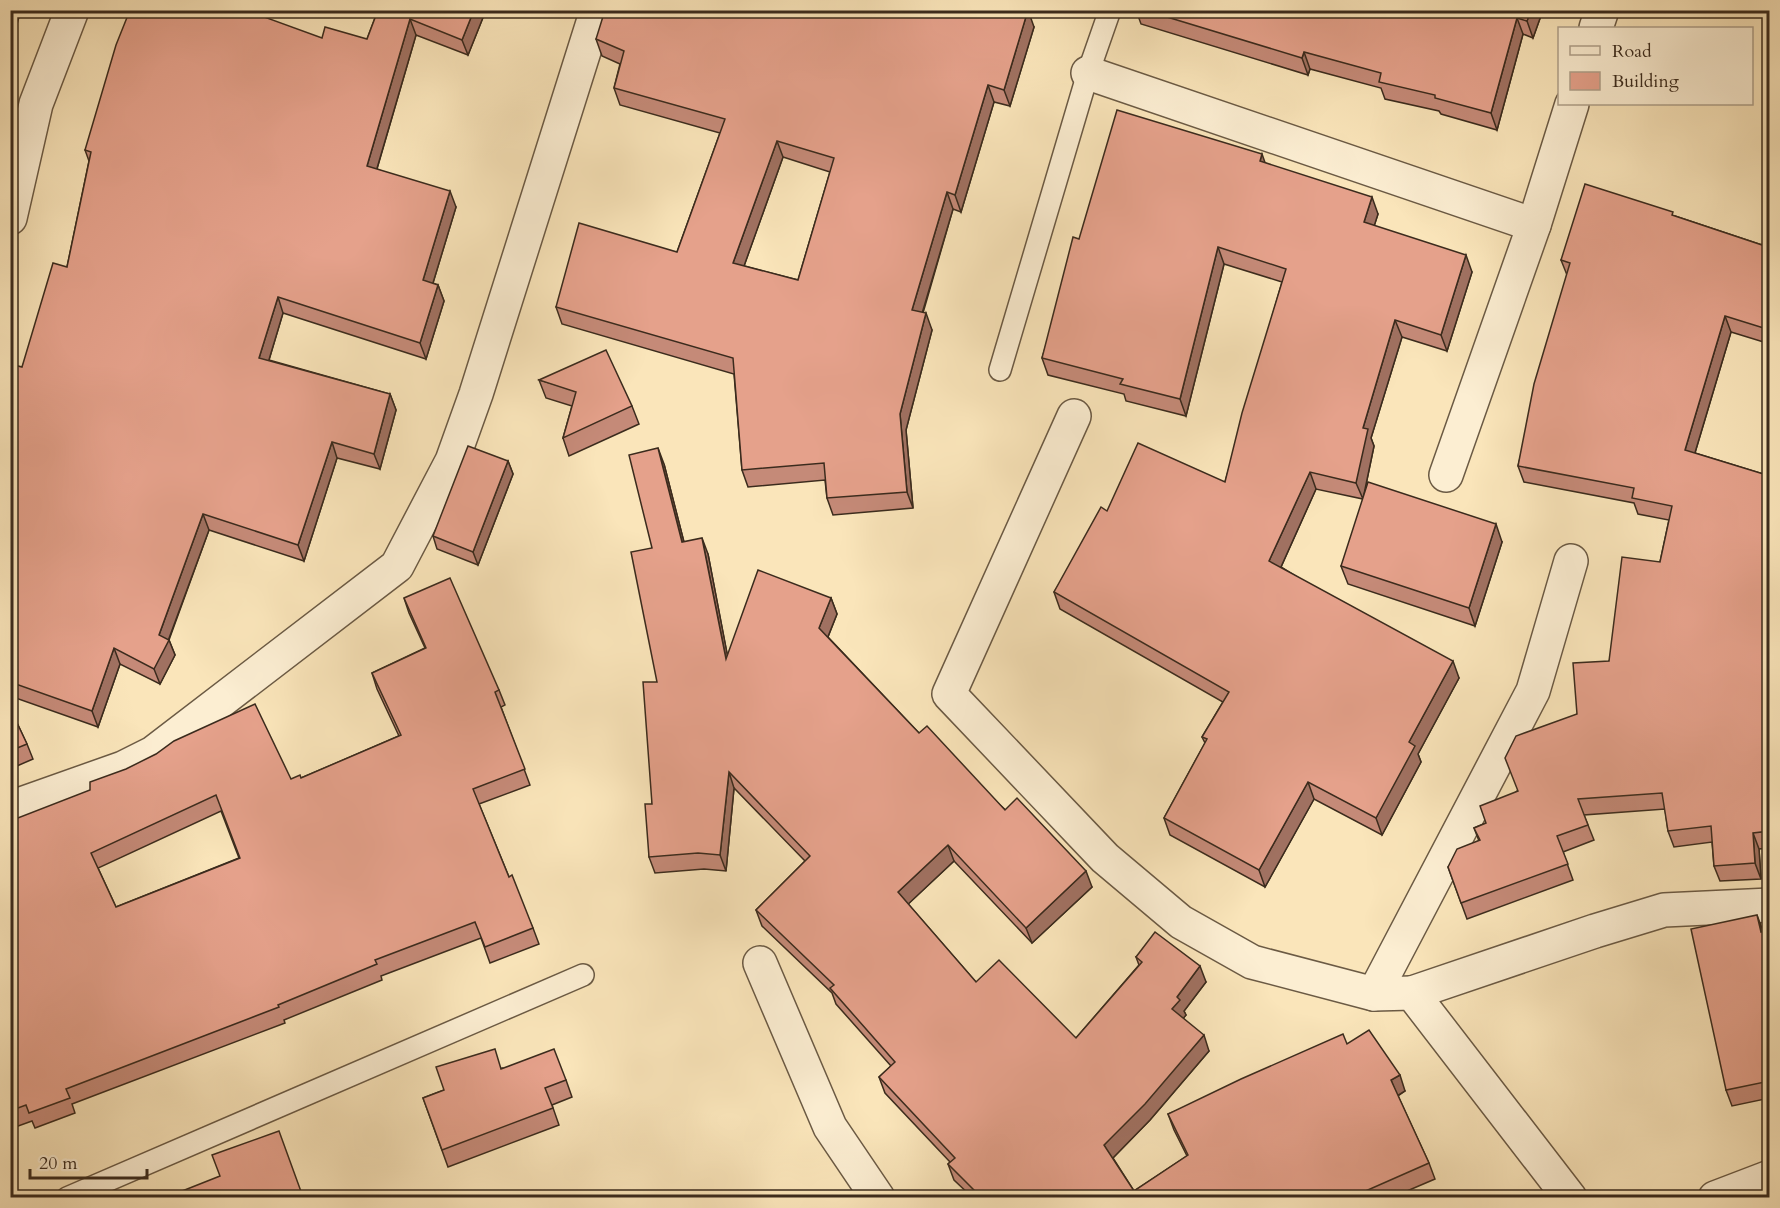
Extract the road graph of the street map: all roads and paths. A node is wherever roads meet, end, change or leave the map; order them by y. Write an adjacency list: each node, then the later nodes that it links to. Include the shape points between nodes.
1 (72, 10): 7 (street)
2 (597, 10): 15 (street, via 452,462 397,566 153,753 123,768)
3 (1110, 10): 6 (lane)
4 (1602, 10): 5 (street)
5 (1596, 27)
6 (1088, 74): 10 (street); 11 (lane)
7 (23, 102): 9 (street)
8 (1572, 105): 10 (street)
9 (10, 218)
10 (1534, 225): 13 (street)
11 (1000, 370)
12 (1074, 416): 20 (street, via 948,694 1106,858 1181,922 1252,962)
13 (1446, 475)
14 (1570, 561): 20 (street, via 1533,691)
15 (10, 808)
16 (1770, 904): 19 (street, via 1664,910)
17 (760, 963): 23 (street, via 830,1127)
18 (583, 975): 22 (lane)
19 (1412, 993): 20 (street); 24 (street)
20 (1374, 994)
21 (1770, 1177): 25 (street)
22 (67, 1197)
23 (878, 1197)
24 (1570, 1197)
25 (1715, 1197)

